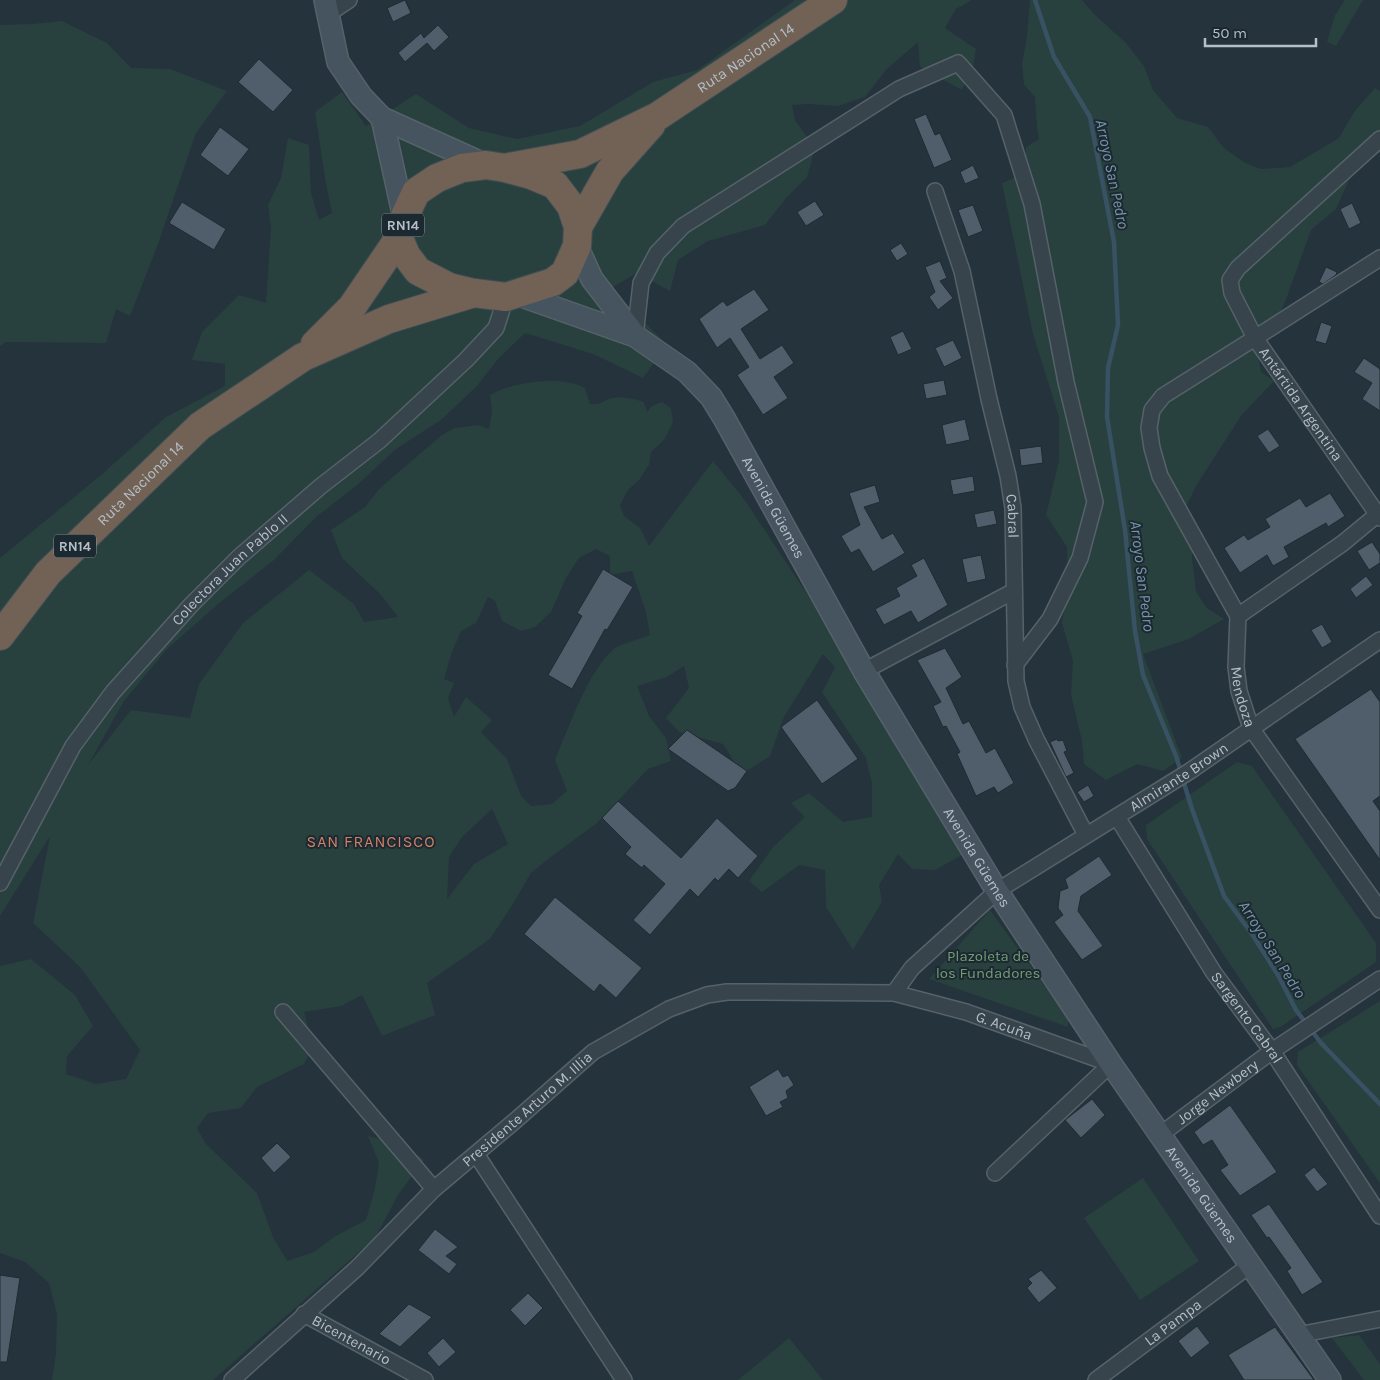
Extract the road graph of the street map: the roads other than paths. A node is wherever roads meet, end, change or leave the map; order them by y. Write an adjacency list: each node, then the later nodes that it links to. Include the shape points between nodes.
1 (349, 0): 3 (street)
2 (833, 0): 4 (highway, Ruta Nacional 14 / RN14)
3 (326, 7): 5 (main road, via 338,62 361,96)
4 (658, 116): 7 (highway, Ruta Nacional 14 / RN14, via 580,154); 10 (highway, Ruta Nacional 14 / RN14, via 610,171)
5 (382, 118): 7 (main road); 9 (main road)
6 (1380, 139): 15 (street, via 1238,268 1230,280 1232,293)
7 (496, 167): 9 (highway, RN14, via 462,168 437,178 416,192); 10 (highway, RN14, via 531,175 555,185 571,206)
8 (935, 191): 18 (street, Cabral, via 962,271 986,390 1008,476 1013,508)
9 (402, 228): 12 (highway, RN14, via 406,255 418,271 449,287); 16 (highway, Ruta Nacional 14 / RN14, via 352,307)
10 (578, 236): 13 (highway, RN14, via 565,273 554,282); 14 (main road, Avenida Güemes, via 592,279)
11 (1380, 258): 15 (street, Antártida Argentina)
12 (474, 293): 13 (highway, RN14); 16 (highway, Ruta Nacional 14 / RN14, via 389,319)
13 (511, 296): 14 (main road, Avenida Güemes); 27 (street, Colectora Juan Pablo II, via 496,328 466,360 379,441 321,486 240,557 113,692 73,746)
14 (635, 336): 22 (street, via 641,283 657,253 684,226 899,89 958,63 1004,116 1032,204 1066,382 1095,502 1080,558 1050,619); 23 (main road, Avenida Güemes, via 687,372 711,397)
15 (1255, 338): 17 (street, Antártida Argentina); 19 (street, via 1163,396 1152,410 1149,428 1160,476)
16 (303, 357): 20 (highway, Ruta Nacional 14 / RN14, via 200,426 48,573)
17 (1379, 516): 19 (street)
18 (1014, 591): 22 (street, Cabral); 23 (street)
19 (1238, 616): 24 (street, Mendoza, via 1236,667 1239,691)
20 (0, 636)
21 (1380, 640): 24 (street, Almirante Brown)
22 (1015, 665): 26 (street, Cabral, via 1022,707)
23 (864, 671): 28 (main road, Avenida Güemes)
24 (1251, 728): 25 (street, Almirante Brown); 29 (street, Mendoza)
25 (1117, 816): 26 (street, Almirante Brown); 33 (street, Sargento Cabral, via 1214,973)
26 (1086, 835): 28 (street, Almirante Brown)
27 (0, 883)
28 (997, 891): 31 (street, Almirante Brown, via 912,968); 34 (main road, Avenida Güemes)
29 (1380, 910)
30 (1380, 978): 33 (street, Jorge Newbery)
31 (894, 993): 34 (street, G. Acuña, via 966,1012); 36 (street, Presidente Arturo M. Illia, via 727,992 706,995 670,1009 593,1052)
32 (282, 1012): 38 (street)
33 (1272, 1051): 35 (street, Jorge Newbery); 39 (street, Sargento Cabral)
34 (1111, 1064): 35 (main road, Avenida Güemes); 37 (street)
35 (1160, 1135): 40 (main road, Avenida Güemes)
36 (476, 1154): 38 (street, Presidente Arturo M. Illia); 46 (street)
37 (995, 1173)
38 (434, 1189): 41 (street, Presidente Arturo M. Illia, via 357,1268)
39 (1380, 1216)
40 (1250, 1265): 43 (main road, Avenida Güemes); 47 (street, La Pampa)
41 (304, 1314): 44 (street, Presidente Arturo M. Illia); 45 (street, Bicentenario)
42 (1380, 1319): 43 (street)
43 (1298, 1335): 48 (main road, Avenida Güemes)
44 (232, 1380)
45 (425, 1380)
46 (624, 1380)
47 (1096, 1380)
48 (1330, 1380)

